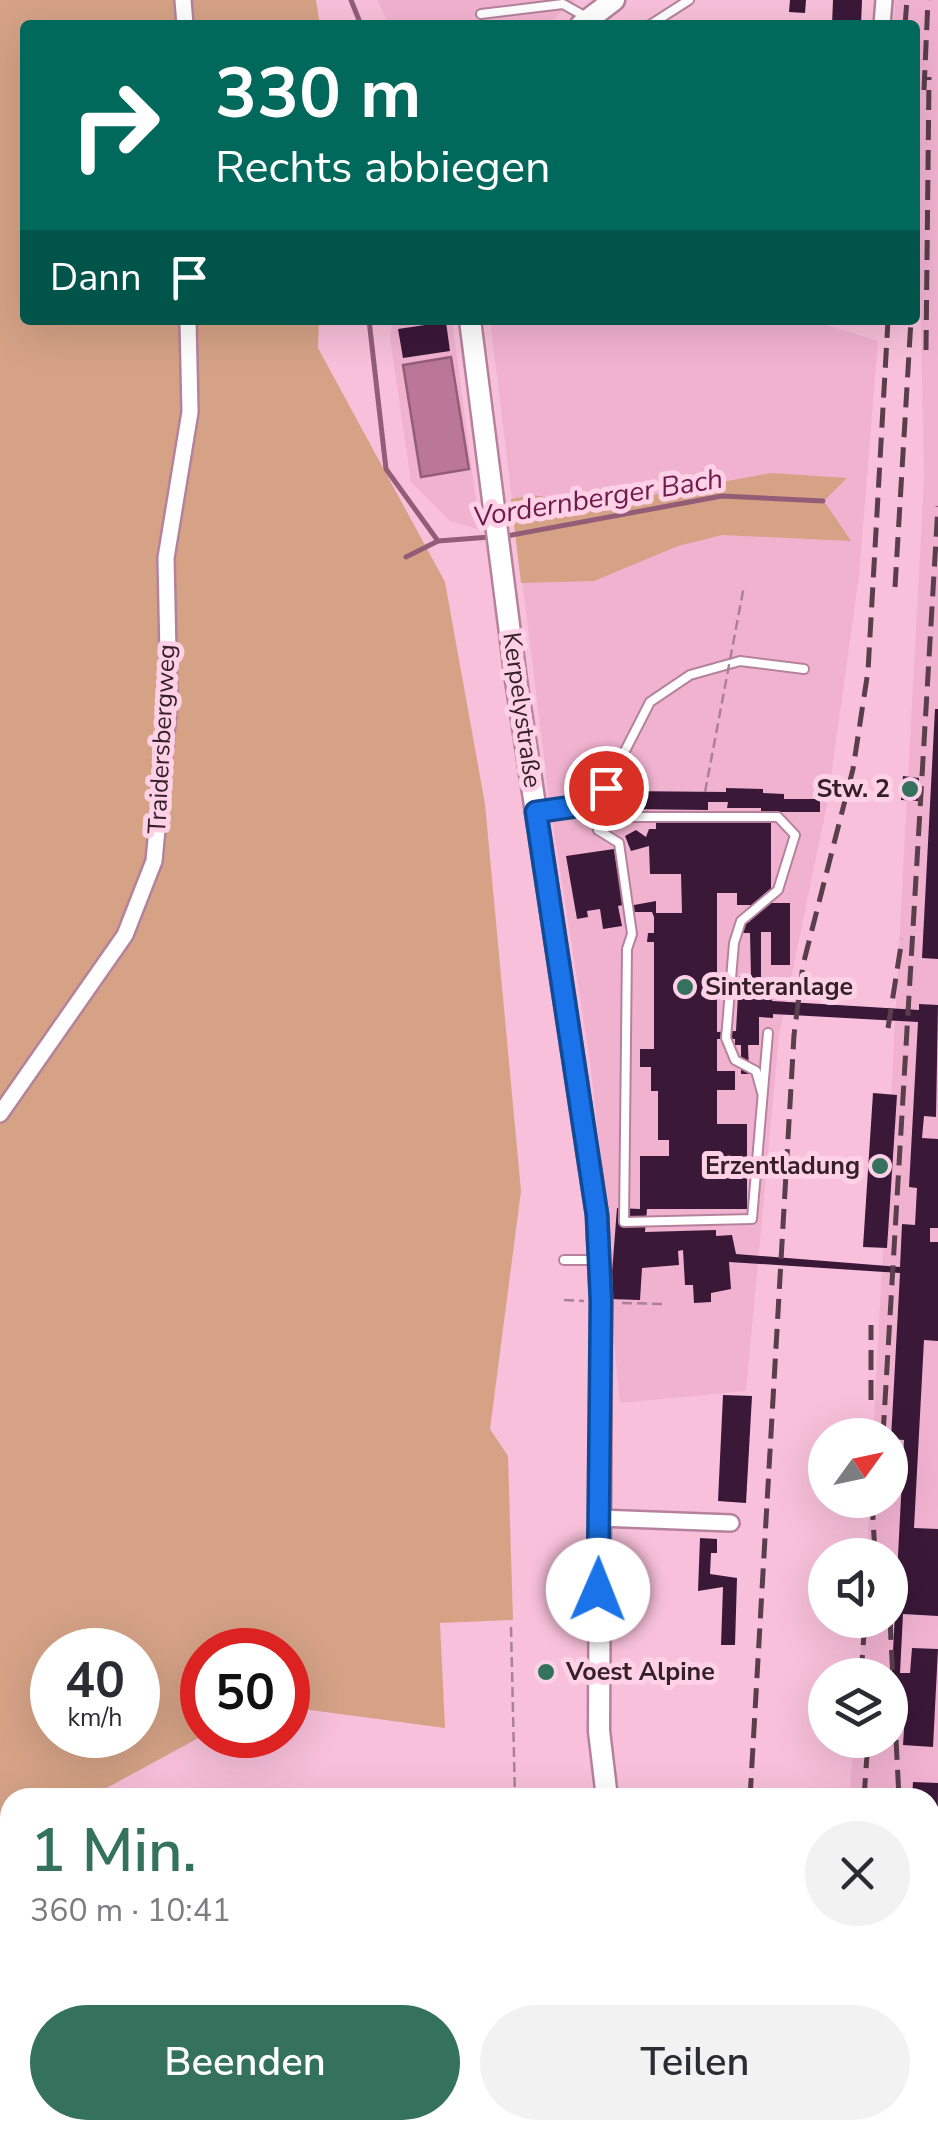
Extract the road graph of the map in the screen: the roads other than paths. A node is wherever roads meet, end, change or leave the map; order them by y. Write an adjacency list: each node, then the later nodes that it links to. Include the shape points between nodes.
1 (614, 0): 5 (main road)
2 (688, 0): 6 (lane)
3 (482, 14): 4 (lane, via 562,4)
4 (584, 20)
5 (591, 20)
6 (658, 20)
7 (188, 325): 14 (street, Traidersbergweg, via 190,412 166,558 169,702 154,861 125,935)
8 (471, 325): 11 (main road, Kerpelystraße)
9 (804, 670): 10 (lane, via 740,661 690,674 650,702)
10 (592, 804): 11 (lane); 13 (lane, via 619,818 778,818 794,835 778,890 741,921 734,943 726,1038 735,1060 756,1071); 13 (lane, via 598,830 618,842 632,934 626,949 624,1222 752,1219)
11 (536, 812): 16 (main road, Kerpelystraße, via 588,1146)
12 (768, 1033): 13 (lane)
13 (762, 1093)
14 (0, 1114)
15 (564, 1260): 16 (lane)
16 (594, 1260): 17 (main road, Kerpelystraße)
17 (599, 1518): 18 (street); 19 (main road, Kerpelystraße, via 599,1730)
18 (731, 1522)
19 (607, 1788)

